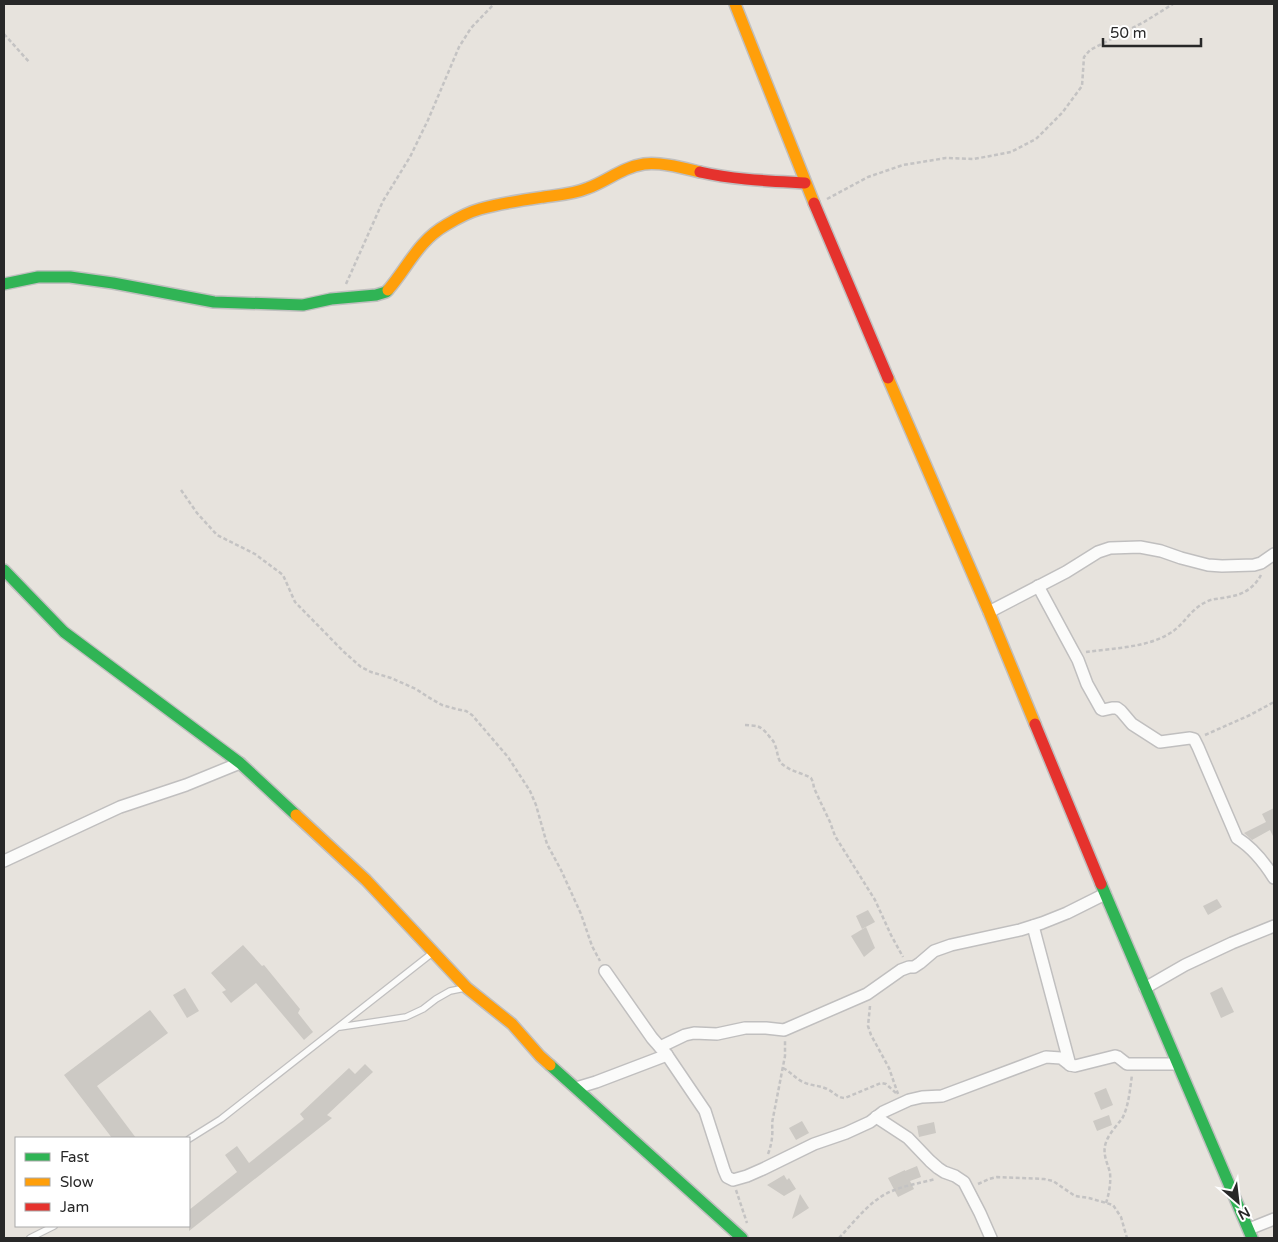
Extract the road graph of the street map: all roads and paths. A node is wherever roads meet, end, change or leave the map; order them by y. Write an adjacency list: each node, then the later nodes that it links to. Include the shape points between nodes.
1 (494, 4): 9 (path, via 460,46 428,120 383,201)
2 (735, 4): 6 (street)
3 (1174, 4): 7 (path, via 1090,50 1084,57 1082,86 1062,113 1036,139 1011,152 974,160 946,158 903,165 868,178)
4 (4, 34): 5 (path)
5 (30, 63)
6 (805, 183): 7 (street); 9 (street, via 744,180 644,164 572,193 479,209 430,236 386,292)
7 (815, 206): 14 (street)
8 (4, 284): 9 (street, via 38,277 70,277 214,302 303,305)
9 (339, 299)
10 (181, 490): 27 (path, via 217,535 255,554 283,575 296,602 361,666 416,688 442,705 466,711 482,726 508,756 530,791 547,844)
11 (1270, 557): 13 (street, via 1254,565 1222,566 1147,548 1110,548); 15 (path, via 1251,589 1238,596 1202,604 1170,633 1138,645)
12 (4, 570): 19 (street, via 64,632)
13 (1038, 586): 14 (street); 15 (street)
14 (989, 612): 22 (street)
15 (1075, 654): 18 (street, via 1101,709 1117,708 1132,724 1160,742)
16 (1274, 702): 18 (path)
17 (745, 725): 26 (path, via 764,729 773,740 780,762 811,778 835,836 874,900)
18 (1194, 740): 21 (street, via 1236,838 1247,844)
19 (240, 763): 20 (street, via 120,808); 25 (street, via 366,880)
20 (4, 861)
21 (1274, 878)
22 (1105, 894): 23 (street); 29 (street)
23 (1033, 926): 26 (street, via 951,945 934,951 920,964); 36 (street)
24 (1274, 926): 29 (street, via 1232,943)
25 (433, 952): 28 (street); 31 (lane)
26 (908, 967): 30 (street)
27 (605, 971): 33 (street)
28 (467, 988): 31 (lane, via 450,992 406,1017); 39 (street, via 512,1024 540,1056)
29 (1145, 988): 35 (street)
30 (870, 992): 32 (street); 37 (path, via 868,1026 889,1068 898,1095 881,1083 841,1098 825,1088 800,1081)
31 (337, 1027): 42 (lane, via 221,1119)
32 (784, 1030): 33 (street, via 745,1028 717,1034 694,1033 685,1035); 37 (path)
33 (663, 1051): 38 (street); 45 (street, via 705,1111 724,1170)
34 (1134, 1064): 35 (street); 36 (street, via 1115,1056); 47 (path, via 1126,1108 1104,1146 1110,1174)
35 (1177, 1064): 51 (street)
36 (1070, 1065): 41 (street, via 1061,1058 1046,1057 942,1096 909,1100)
37 (783, 1068): 43 (path, via 772,1123 772,1144)
38 (596, 1082): 39 (street); 40 (street)
39 (576, 1088): 40 (street)
40 (591, 1102): 50 (street)
41 (876, 1117): 43 (street); 44 (street, via 908,1138 930,1161)
42 (190, 1138)
43 (763, 1169): 45 (street)
44 (951, 1174): 46 (street); 53 (path, via 891,1191 868,1206)
45 (733, 1180): 50 (path)
46 (964, 1182): 47 (path, via 980,1183 997,1177 1044,1179 1053,1181 1075,1196); 54 (street)
47 (1106, 1204): 55 (path, via 1113,1205 1122,1216)
48 (1274, 1219): 51 (street)
49 (52, 1227): 52 (lane)
50 (745, 1234)
51 (1250, 1234)
52 (30, 1238)
53 (839, 1238)
54 (991, 1238)
55 (1127, 1238)

